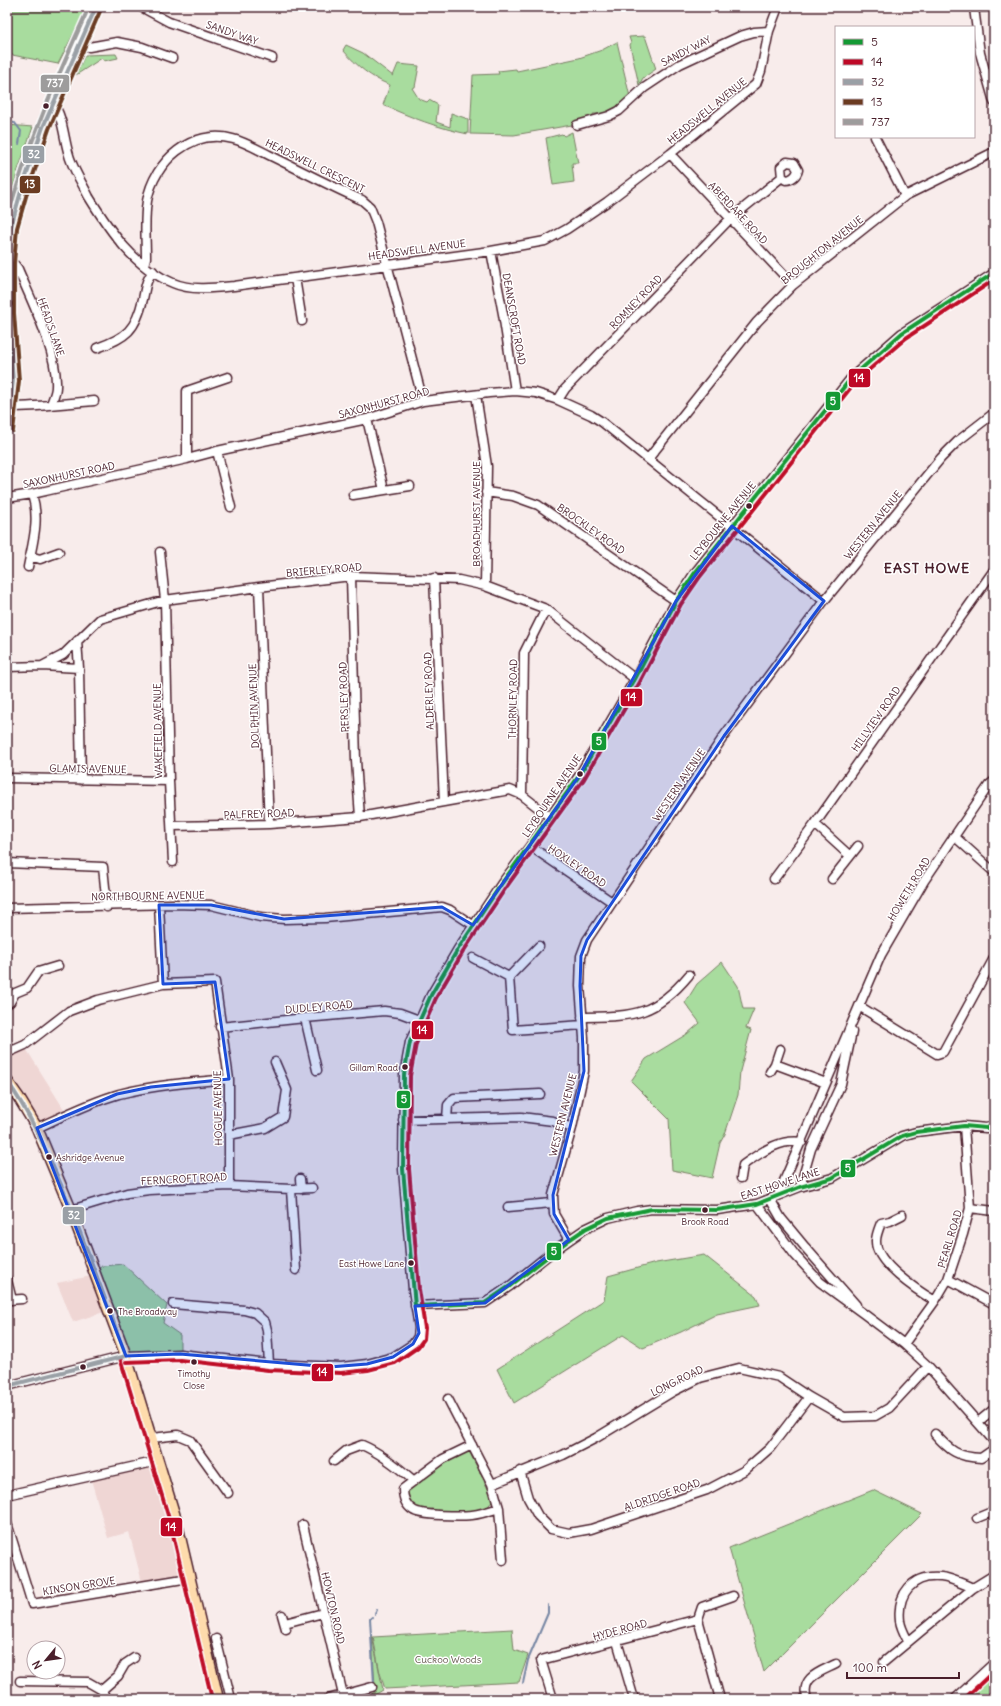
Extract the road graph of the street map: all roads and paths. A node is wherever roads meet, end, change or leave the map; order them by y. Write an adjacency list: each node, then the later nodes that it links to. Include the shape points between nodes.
1 (96, 7): 7 (street)
2 (141, 7): 9 (street, SANDY WAY, via 169,22)
3 (778, 7): 6 (street, HEADSWELL AVENUE)
4 (973, 7): 5 (street); 10 (street, via 980,53)
5 (986, 7)
6 (769, 31): 12 (street, SANDY WAY, via 740,36 680,64 644,88 619,111); 15 (street, HEADSWELL AVENUE, via 756,84)
7 (81, 42): 8 (street, via 89,47 117,42 142,47); 11 (street)
8 (172, 58)
9 (272, 58)
10 (994, 102)
11 (52, 104): 20 (street, via 20,191 11,227); 22 (street, HEADSWELL AVENUE, via 57,109 70,160 85,189 120,243)
12 (577, 125)
13 (876, 138): 17 (street)
14 (994, 152): 17 (street, BROUGHTON AVENUE)
15 (670, 154): 18 (street, ABERDARE ROAD); 19 (street, HEADSWELL AVENUE, via 607,202 553,237)
16 (782, 177): 18 (street, ROMNEY ROAD)
17 (905, 196): 26 (street, BROUGHTON AVENUE)
18 (730, 220): 26 (street, ABERDARE ROAD); 32 (street, ROMNEY ROAD, via 565,389)
19 (491, 251): 21 (street, HEADSWELL AVENUE); 30 (street, DEANSCROFT ROAD)
20 (8, 263): 35 (street, HEAD'S LANE, via 18,269 51,354 56,388); 36 (street, via 8,313 13,381)
21 (386, 264): 22 (street, HEADSWELL CRESCENT, via 374,216 366,203 247,144 220,137 206,138 186,145 174,153 160,170 147,200); 25 (street, HEADSWELL AVENUE); 34 (street, HEADSWELL CRESCENT)
22 (144, 265): 23 (street, HEADSWELL AVENUE)
23 (153, 271): 25 (street, HEADSWELL AVENUE, via 174,283 193,288 218,288); 28 (street, via 146,282 139,317 131,329 123,337)
24 (994, 273): 50 (street, LEYBOURNE AVENUE, via 908,330 852,377)
25 (295, 278): 27 (street)
26 (793, 285): 41 (street, BROUGHTON AVENUE, via 757,322)
27 (302, 321)
28 (97, 348)
29 (228, 377): 42 (street, via 186,391)
30 (515, 391): 31 (street, SAXONHURST ROAD); 32 (street, SAXONHURST ROAD, via 536,393)
31 (476, 395): 34 (street, SAXONHURST ROAD); 45 (street, BROADHURST AVENUE, via 487,466)
32 (558, 400): 41 (street, SAXONHURST ROAD, via 596,418)
33 (94, 401): 35 (street)
34 (423, 401): 38 (street, SAXONHURST ROAD)
35 (51, 404): 36 (street)
36 (11, 407): 39 (street)
37 (994, 413): 62 (street, WESTERN AVENUE, via 941,458)
38 (367, 420): 40 (street, SAXONHURST ROAD); 44 (street)
39 (7, 430)
40 (217, 450): 42 (street, SAXONHURST ROAD); 49 (street)
41 (648, 458): 50 (street, SAXONHURST ROAD)
42 (187, 459): 46 (street, SAXONHURST ROAD)
43 (410, 486): 44 (street)
44 (384, 490): 47 (street)
45 (486, 492): 58 (street, BROADHURST AVENUE); 61 (street, BROCKLEY ROAD, via 514,496 538,505)
46 (32, 494): 48 (street, SAXONHURST ROAD); 53 (street, via 37,521)
47 (352, 495)
48 (7, 498)
49 (231, 507)
50 (732, 526): 61 (street, LEYBOURNE AVENUE); 62 (street, SAXONHURST ROAD)
51 (59, 552): 53 (street, via 40,559)
52 (160, 552): 60 (street, WAKEFIELD AVENUE)
53 (30, 556): 54 (street)
54 (28, 567)
55 (994, 570): 78 (street, HILLVIEW ROAD)
56 (351, 576): 57 (street, BRIERLEY ROAD); 59 (street, BRIERLEY ROAD); 75 (street, PERSLEY ROAD)
57 (434, 578): 58 (street, BRIERLEY ROAD); 74 (street, ALDERLEY ROAD)
58 (484, 586): 63 (street, BRIERLEY ROAD)
59 (259, 587): 60 (street, BRIERLEY ROAD); 77 (street, DOLPHIN AVENUE)
60 (165, 600): 64 (street, BRIERLEY ROAD, via 100,619); 72 (street, WAKEFIELD AVENUE)
61 (676, 601): 68 (street, LEYBOURNE AVENUE)
62 (824, 601): 89 (street, WESTERN AVENUE, via 724,736)
63 (546, 609): 68 (street, BRIERLEY ROAD); 73 (street, THORNLEY ROAD, via 524,653)
64 (77, 641): 65 (street, BRIERLEY ROAD, via 63,655); 67 (street)
65 (42, 666): 66 (street, BRIERLEY ROAD); 67 (street)
66 (7, 667)
67 (79, 668): 70 (street)
68 (636, 678): 76 (street, LEYBOURNE AVENUE, via 599,744)
69 (7, 778): 70 (street, GLAMIS AVENUE)
70 (81, 780): 72 (street, GLAMIS AVENUE)
71 (994, 780): 80 (street, HOWETH ROAD)
72 (169, 781): 79 (street, WAKEFIELD AVENUE)
73 (522, 794): 74 (street, PALFREY ROAD, via 510,790); 76 (street)
74 (444, 802): 75 (street, PALFREY ROAD)
75 (360, 817): 77 (street, PALFREY ROAD)
76 (550, 818): 81 (street, LEYBOURNE AVENUE)
77 (269, 824): 79 (street, PALFREY ROAD)
78 (815, 824): 83 (street); 87 (street, HILLVIEW ROAD)
79 (172, 826): 84 (street, WAKEFIELD AVENUE)
80 (954, 836): 86 (street); 102 (street, HOWETH ROAD, via 924,881 881,955)
81 (530, 846): 89 (street, HOXLEY ROAD); 93 (street, LEYBOURNE AVENUE)
82 (858, 846): 83 (street)
83 (850, 856): 88 (street)
84 (173, 862)
85 (7, 864): 91 (street, via 103,867)
86 (994, 872)
87 (774, 879)
88 (832, 879)
89 (612, 902): 106 (street, WESTERN AVENUE, via 587,940 581,956)
90 (159, 905): 91 (street, NORTHBOURNE AVENUE); 93 (street, NORTHBOURNE AVENUE, via 210,905 260,917 284,919 442,907); 100 (street)
91 (107, 907): 92 (street, NORTHBOURNE AVENUE)
92 (7, 908)
93 (473, 925): 105 (street, LEYBOURNE AVENUE)
94 (539, 946): 99 (street)
95 (473, 958): 99 (street)
96 (994, 958): 102 (street, via 942,1052 936,1054)
97 (58, 966): 101 (street, via 38,972 27,988 15,993)
98 (689, 975): 106 (street, via 661,1002 638,1013)
99 (509, 977): 106 (street, via 513,1030)
100 (163, 984): 107 (street, HOGUE AVENUE, via 215,982); 110 (street, via 98,1000 69,1012 26,1045)
101 (7, 1004)
102 (859, 1006): 103 (street, HOWETH ROAD)
103 (855, 1016): 117 (street, HOWETH ROAD); 130 (street, HOWETH ROAD, via 841,1084 811,1148)
104 (305, 1018): 105 (street, DUDLEY ROAD, via 392,1012); 107 (street, DUDLEY ROAD); 113 (street)
105 (419, 1020): 120 (street, LEYBOURNE AVENUE, via 405,1064)
106 (582, 1021): 124 (street, WESTERN AVENUE, via 584,1071)
107 (220, 1027): 115 (street, HOGUE AVENUE)
108 (7, 1043): 110 (street)
109 (780, 1049): 112 (street)
110 (9, 1052)
111 (275, 1062): 125 (street, via 287,1090 283,1117 266,1128)
112 (775, 1064): 114 (street); 117 (street)
113 (317, 1070)
114 (770, 1072)
115 (228, 1079): 123 (street, via 151,1087 117,1094); 125 (street, HOGUE AVENUE)
116 (7, 1081): 123 (main road)
117 (826, 1083): 126 (street, HOWETH ROAD)
118 (540, 1094): 119 (street, via 454,1098 448,1105)
119 (447, 1119): 120 (street); 124 (street, via 538,1118)
120 (403, 1120): 154 (street, LEYBOURNE AVENUE, via 403,1169)
121 (964, 1126): 122 (street, EAST HOWE LANE); 130 (street, EAST HOWE LANE, via 902,1136 838,1175); 139 (street, PEARL ROAD)
122 (994, 1126)
123 (37, 1128): 140 (main road)
124 (572, 1128): 136 (street, WESTERN AVENUE)
125 (228, 1135): 129 (street, HOGUE AVENUE)
126 (802, 1142): 127 (street, via 789,1140 766,1149 743,1165); 134 (street, HOWETH ROAD)
127 (741, 1178)
128 (300, 1179): 133 (street)
129 (229, 1186): 132 (street, FERNCROFT ROAD); 140 (street, FERNCROFT ROAD, via 137,1191)
130 (800, 1187): 134 (street, EAST HOWE LANE)
131 (312, 1188): 133 (street, FERNCROFT ROAD)
132 (291, 1189): 133 (street, FERNCROFT ROAD); 145 (street)
133 (301, 1189)
134 (778, 1195): 135 (street, EAST HOWE LANE)
135 (770, 1199): 137 (street, EAST HOWE LANE); 155 (street, via 781,1218)
136 (552, 1203): 138 (street); 143 (street, WESTERN AVENUE, via 554,1214)
137 (757, 1204): 143 (street, EAST HOWE LANE, via 717,1210 664,1208 637,1211 602,1220); 155 (street, via 795,1255 820,1282)
138 (508, 1207)
139 (970, 1208): 141 (street); 147 (street, PEARL ROAD)
140 (71, 1210): 157 (main road)
141 (994, 1211)
142 (902, 1216): 151 (street, via 881,1223 876,1242 880,1254 914,1289)
143 (569, 1240): 154 (street, EAST HOWE LANE, via 485,1303)
144 (305, 1260): 145 (street)
145 (296, 1261): 146 (street)
146 (296, 1270)
147 (948, 1279): 151 (street, PEARL ROAD); 153 (street)
148 (7, 1280): 150 (street)
149 (22, 1299): 150 (street)
150 (9, 1300)
151 (935, 1301): 156 (street, PEARL ROAD)
152 (173, 1304): 158 (street, via 255,1313 265,1322)
153 (994, 1304)
154 (415, 1306): 158 (street, via 418,1337 409,1348 394,1357 341,1368)
155 (864, 1314): 156 (street)
156 (904, 1344): 159 (street)
157 (126, 1356): 158 (street, via 180,1354); 160 (street); 166 (main road)
158 (270, 1364)
159 (928, 1366): 161 (street, LONG ROAD, via 889,1408 875,1416 844,1417); 164 (street)
160 (7, 1386)
161 (809, 1397): 172 (street, LONG ROAD, via 779,1377 740,1368 700,1378 596,1438 563,1455); 172 (street, ALDRIDGE ROAD, via 770,1448 745,1470 707,1490 591,1529 569,1533 551,1529 538,1516 528,1498)
162 (448, 1399): 168 (street)
163 (994, 1409): 164 (street)
164 (978, 1422): 167 (street)
165 (935, 1434): 169 (street, via 946,1446 963,1457 981,1458)
166 (152, 1438): 170 (main road); 175 (street, via 178,1435 190,1440)
167 (994, 1441)
168 (472, 1444): 173 (street, via 444,1459); 174 (street)
169 (994, 1449)
170 (158, 1460): 176 (street); 184 (main road, via 176,1520)
171 (334, 1461): 173 (street, via 346,1451 362,1445 402,1470)
172 (520, 1471): 174 (street, LONG ROAD)
173 (414, 1481): 177 (street, via 403,1489 406,1503 413,1511 424,1514 470,1515)
174 (492, 1484): 177 (street)
175 (228, 1493)
176 (7, 1495)
177 (499, 1508): 182 (street)
178 (994, 1511): 179 (street)
179 (977, 1518)
180 (7, 1523): 184 (street, KINSON GROVE, via 32,1604)
181 (303, 1525): 187 (street, HOWTON ROAD)
182 (503, 1560)
183 (994, 1575): 185 (street)
184 (189, 1578): 202 (main road)
185 (973, 1588): 192 (street); 192 (street, via 942,1576 925,1577 908,1586 900,1602 900,1623)
186 (733, 1596): 188 (street, via 702,1606)
187 (323, 1614): 189 (street); 200 (street, HOWTON ROAD)
188 (698, 1619): 191 (street, HYDE ROAD); 207 (street)
189 (284, 1622)
190 (216, 1639): 203 (street)
191 (617, 1641): 205 (street, HYDE ROAD, via 540,1660); 206 (street)
192 (908, 1642): 194 (street)
193 (134, 1658): 199 (street, via 125,1664 118,1676)
194 (884, 1662)
195 (994, 1663): 209 (street)
196 (836, 1664): 208 (street, via 813,1675 807,1682)
197 (20, 1682): 199 (street, via 88,1682)
198 (372, 1687): 200 (street)
199 (102, 1690): 201 (street)
200 (343, 1695): 204 (street)
201 (106, 1699)
202 (218, 1699)
203 (231, 1699)
204 (328, 1699)
205 (553, 1699)
206 (634, 1699)
207 (720, 1699)
208 (807, 1699)
209 (955, 1699)

